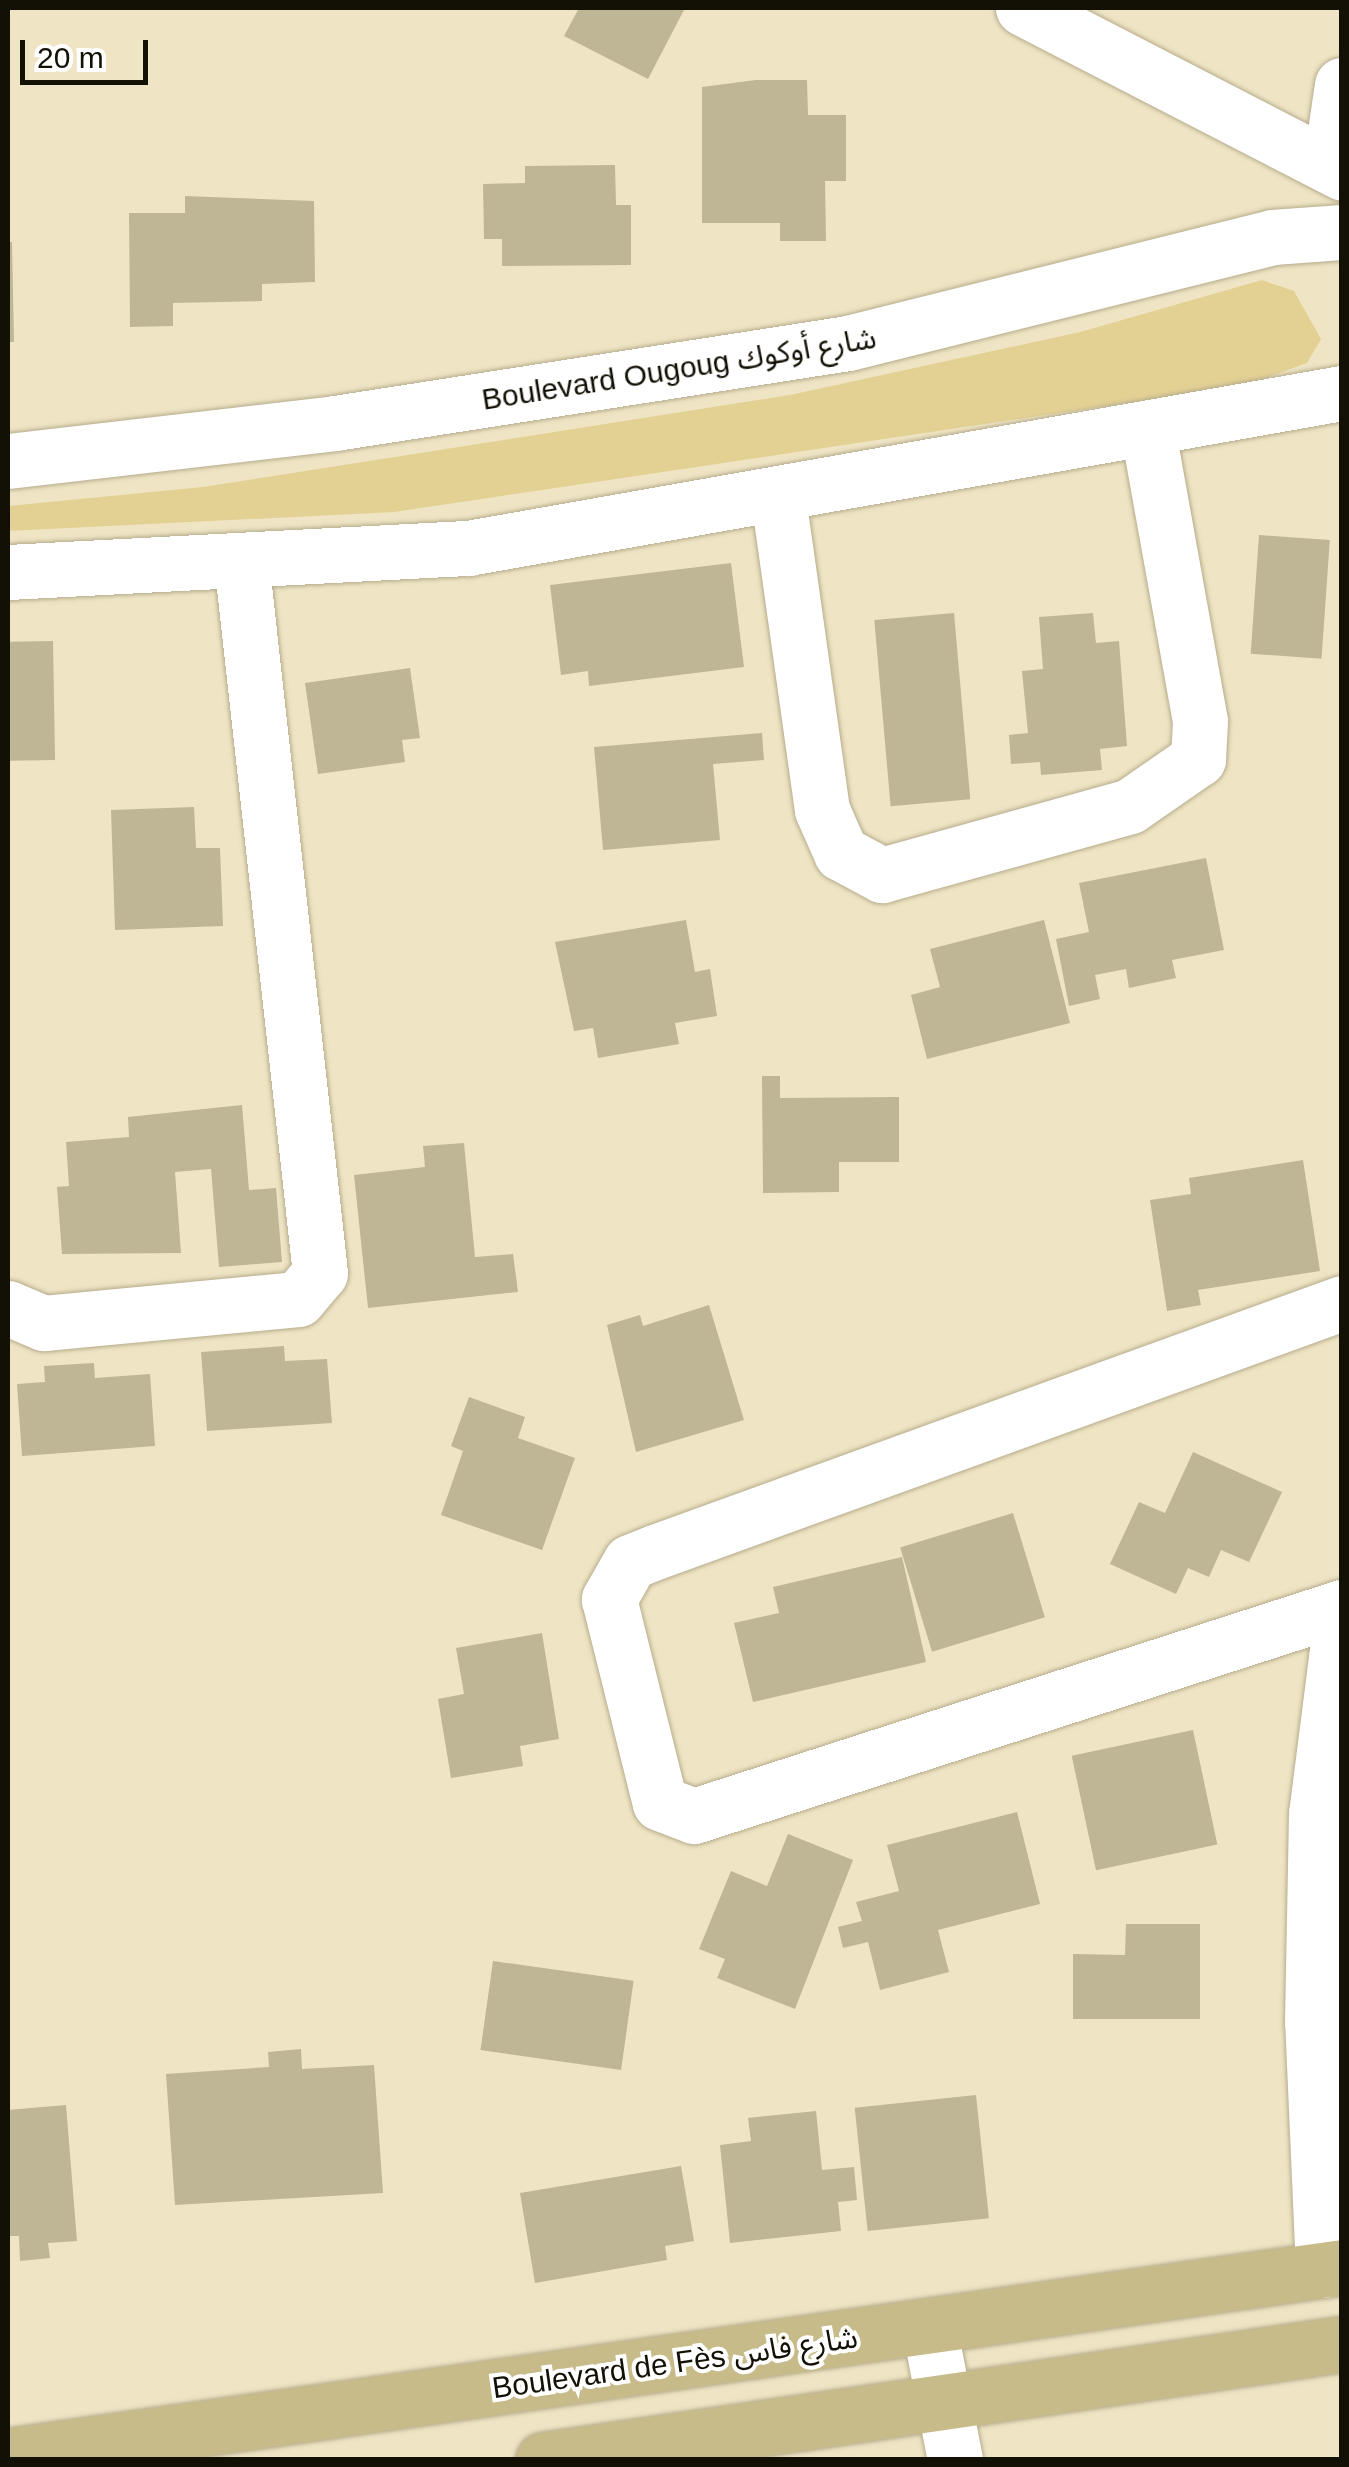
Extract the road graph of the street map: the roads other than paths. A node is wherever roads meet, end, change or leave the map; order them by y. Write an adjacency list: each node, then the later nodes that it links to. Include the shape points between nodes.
1 (1023, 8): 3 (street)
2 (1342, 85): 3 (street)
3 (1336, 169)
4 (1342, 232): 7 (street, Boulevard Ougoug شارع أوكوك, via 1272,236 848,343 335,423)
5 (1342, 392): 6 (street)
6 (1148, 432): 8 (street); 8 (street, via 1200,722 1198,759 1130,806 882,875 842,852 822,810)
7 (8, 461)
8 (778, 497): 9 (street, via 468,548)
9 (241, 560): 10 (street); 12 (street, via 320,1273 298,1299 44,1323)
10 (8, 572)
11 (1342, 1303): 13 (street, via 654,1552 630,1562 609,1599 660,1804 694,1816)
12 (8, 1308)
13 (1342, 1610): 14 (street, via 1316,1814)
14 (1327, 2019): 15 (street)
15 (1332, 2268): 16 (main road, Boulevard de Fès شارع فاس)
16 (929, 2326): 18 (street); 19 (main road, Boulevard de Fès شارع فاس)
17 (1342, 2344): 18 (main road)
18 (943, 2402): 20 (main road); 21 (street)
19 (8, 2456)
20 (543, 2460)
21 (955, 2460)

